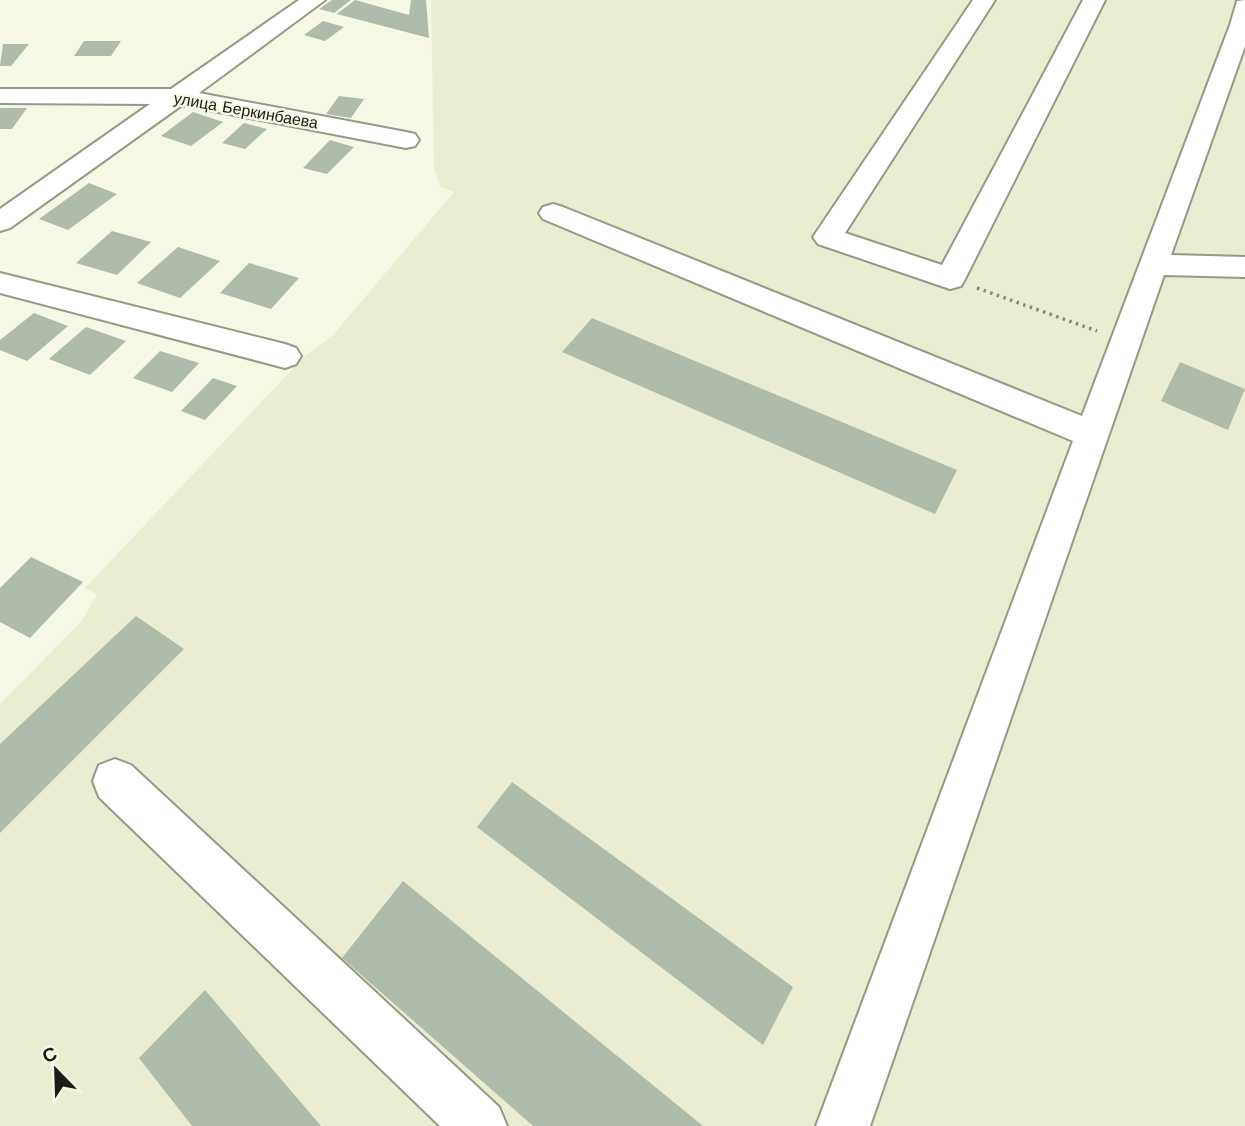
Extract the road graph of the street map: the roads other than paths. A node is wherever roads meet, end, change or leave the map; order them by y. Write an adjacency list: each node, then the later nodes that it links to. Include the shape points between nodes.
1 (314, 0): 6 (street)
2 (984, 0): 3 (street, via 828,237 950,279)
3 (1094, 0)
4 (1245, 6): 10 (street)
5 (0, 96): 6 (street, улица Беркинбаева)
6 (181, 97): 7 (street, улица Беркинбаева); 9 (street)
7 (406, 139)
8 (554, 213): 14 (street)
9 (0, 222)
10 (1155, 265): 11 (street); 14 (street)
11 (1245, 267)
12 (0, 282): 13 (street)
13 (285, 356)
14 (1093, 435): 17 (street)
15 (115, 781): 16 (street)
16 (480, 1126)
17 (843, 1126)

